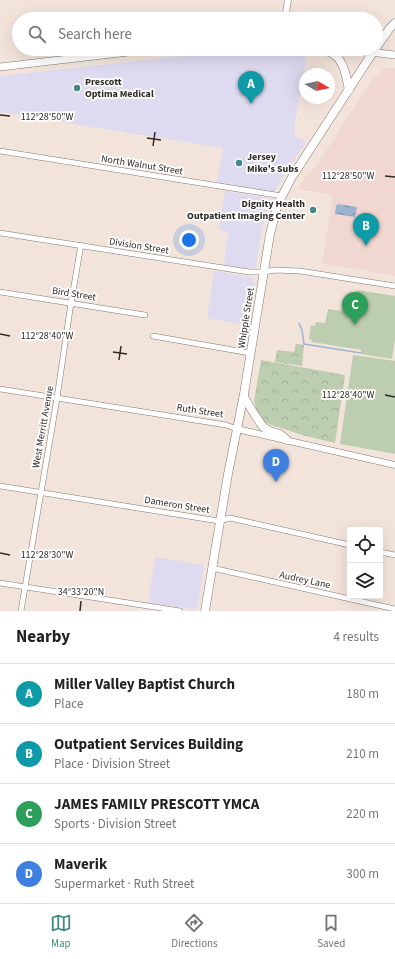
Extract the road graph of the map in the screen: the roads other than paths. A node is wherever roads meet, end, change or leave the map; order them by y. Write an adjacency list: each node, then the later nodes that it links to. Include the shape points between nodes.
1 (288, 0): 2 (street)
2 (286, 12)
3 (395, 23): 4 (main road, Whipple Street)
4 (383, 38)
5 (383, 52): 6 (main road)
6 (395, 55)
7 (94, 56): 10 (main road)
8 (334, 56): 11 (main road, via 344,69)
9 (371, 56): 11 (main road, Whipple Street)
10 (0, 67)
11 (349, 90): 13 (main road, Whipple Street)
12 (0, 151): 13 (street, North Walnut Street)
13 (282, 196): 16 (main road, Whipple Street, via 270,234)
14 (0, 233): 15 (street, Division Street)
15 (81, 246): 16 (street, Division Street); 19 (street, West Merritt Avenue)
16 (263, 272): 17 (street, Division Street, via 300,271); 22 (main road, Whipple Street)
17 (395, 286)
18 (0, 292): 19 (street, Bird Street)
19 (71, 303): 20 (street, Bird Street); 25 (street, West Merritt Avenue)
20 (145, 315)
21 (153, 336): 22 (street)
22 (250, 353): 24 (main road, Whipple Street)
23 (0, 389): 25 (street, Ruth Street)
24 (244, 396): 26 (main road, Whipple Street); 27 (main road, via 263,427)
25 (57, 398): 26 (street, Ruth Street); 30 (street, West Merritt Avenue)
26 (237, 428): 27 (street, Ruth Street); 31 (main road, Whipple Street)
27 (287, 440): 28 (street, Ruth Street)
28 (395, 464)
29 (0, 486): 30 (street, Dameron Street)
30 (41, 492): 31 (street, Dameron Street); 37 (street, West Merritt Avenue)
31 (219, 521): 32 (street, Dameron Street, via 230,518); 35 (main road, Whipple Street)
32 (347, 544)
33 (383, 553): 34 (street)
34 (395, 555)
35 (212, 568): 38 (street, Audrey Lane); 41 (main road, Whipple Street)
36 (0, 583): 37 (street)
37 (25, 587): 39 (street, West Merritt Avenue); 40 (street)
38 (395, 609)
39 (21, 611)
40 (180, 611)
41 (205, 611)

